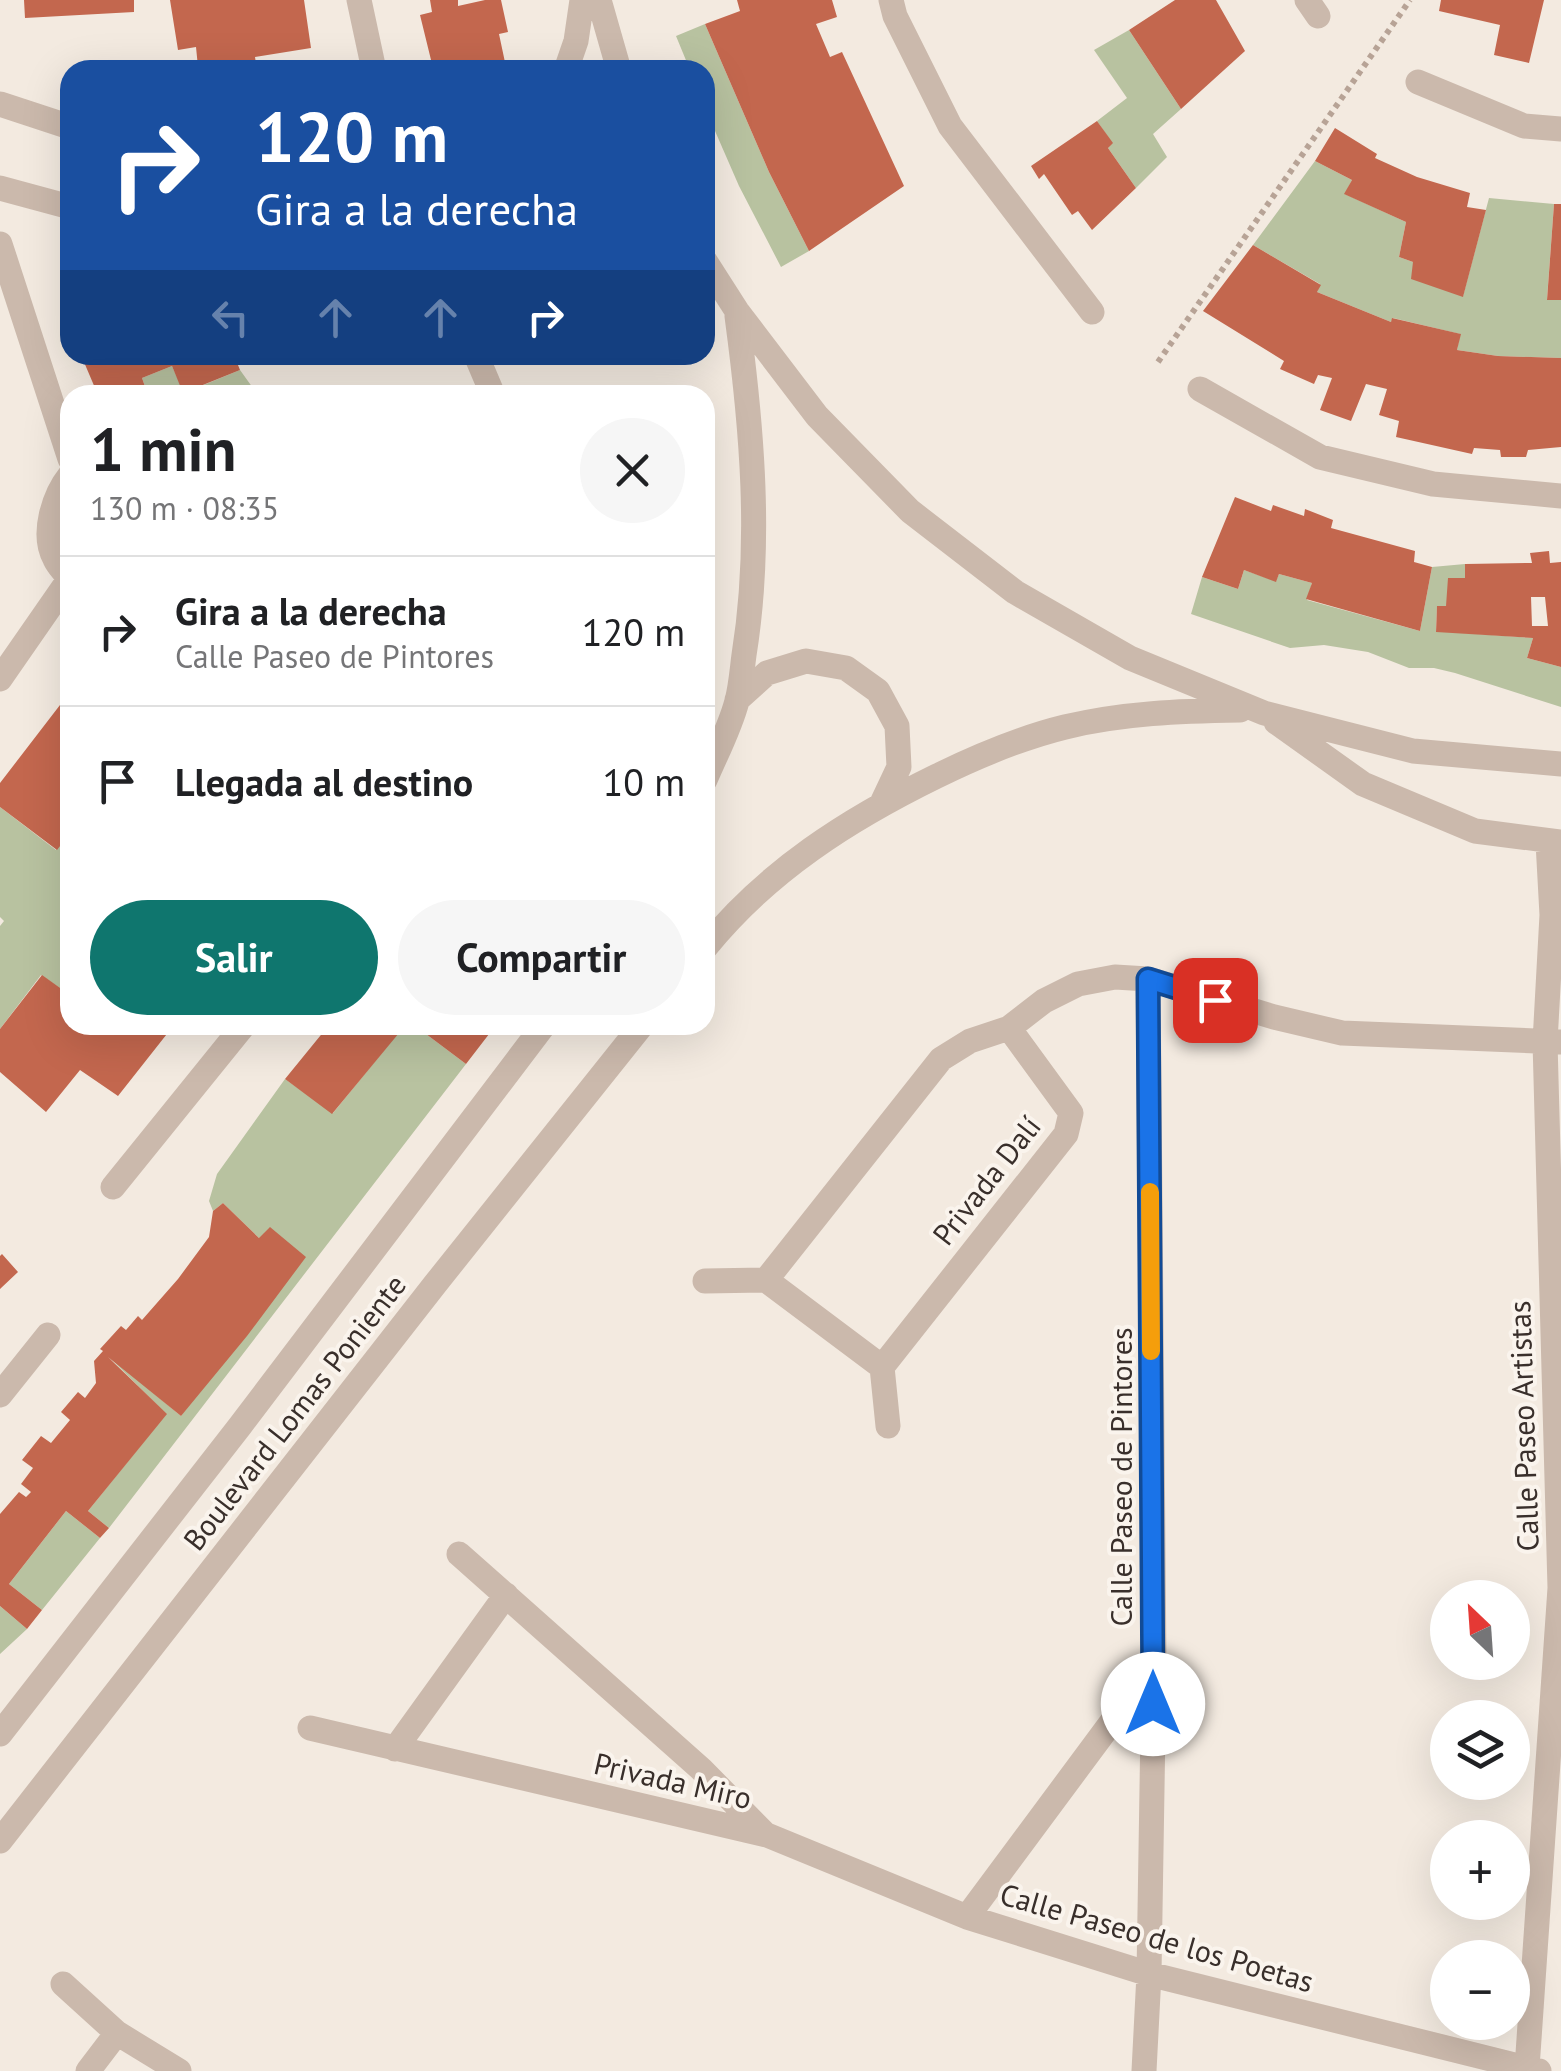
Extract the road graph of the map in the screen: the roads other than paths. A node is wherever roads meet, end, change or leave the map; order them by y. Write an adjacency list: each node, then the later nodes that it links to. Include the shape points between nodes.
1 (359, 0): 5 (street)
2 (582, 0): 6 (street)
3 (599, 0): 7 (street)
4 (890, 0): 17 (street, via 950,126)
5 (372, 60)
6 (569, 60)
7 (616, 60)
8 (1418, 82): 11 (street, via 1524,126)
9 (0, 104): 10 (street)
10 (60, 125)
11 (1561, 128)
12 (0, 188): 13 (street)
13 (60, 205)
14 (0, 244): 19 (street)
15 (715, 278): 16 (street)
16 (737, 311): 25 (street, via 754,528 751,612); 26 (street, via 817,416 910,511 1016,592 1130,658)
17 (1092, 312)
18 (1200, 388): 21 (street, via 1320,457 1433,484)
19 (60, 428)
20 (60, 489): 22 (street, via 49,532)
21 (1561, 496)
22 (60, 566)
23 (60, 592): 24 (street)
24 (0, 679)
25 (737, 700): 27 (street); 29 (street, via 767,673 806,661 846,668 878,691 898,726 899,766)
26 (1258, 711): 28 (street, via 1413,751); 29 (street, via 1158,712 1065,727 988,752); 30 (street, via 1363,784 1475,831)
27 (715, 755)
28 (1561, 764)
29 (882, 803): 31 (street, via 773,876)
30 (1554, 842): 37 (street, Calle Paseo Artistas)
31 (715, 937)
32 (1148, 979): 33 (street, via 1078,984); 37 (street, via 1342,1033); 49 (street, Calle Paseo de Pintores)
33 (1008, 1028): 39 (street, via 941,1059); 42 (street, Privada Dalí, via 1071,1114 1066,1134)
34 (236, 1035): 38 (street)
35 (536, 1035): 50 (street, Boulevard Lomas Poniente, via 240,1426)
36 (634, 1035): 55 (street, Boulevard Lomas Poniente)
37 (1553, 1042): 45 (street, Calle Paseo Artistas)
38 (113, 1188)
39 (766, 1280): 40 (street); 42 (street)
40 (705, 1281)
41 (48, 1334): 43 (street)
42 (882, 1367): 44 (street)
43 (0, 1395)
44 (888, 1426)
45 (1559, 1503): 47 (street, Calle Paseo Artistas)
46 (459, 1554): 48 (street, Privada Miro)
47 (1560, 1588): 60 (street, Calle Paseo Artistas)
48 (506, 1594): 53 (street); 54 (street, Privada Miro)
49 (1154, 1665): 56 (street); 57 (street, Calle Paseo de Pintores)
50 (11, 1713): 52 (street, Boulevard Lomas Poniente)
51 (310, 1728): 53 (street, Privada Miro)
52 (0, 1734)
53 (394, 1748): 54 (street, Privada Miro)
54 (766, 1835): 56 (street, Calle Paseo de los Poetas)
55 (0, 1841)
56 (968, 1917): 57 (street, Calle Paseo de los Poetas)
57 (1149, 1974): 60 (street, Calle Paseo de los Poetas); 63 (street, Calle Paseo de Pintores)
58 (63, 1984): 59 (street)
59 (117, 2034): 61 (street); 62 (street)
60 (1533, 2070)
61 (88, 2071)
62 (179, 2071)
63 (1144, 2071)

